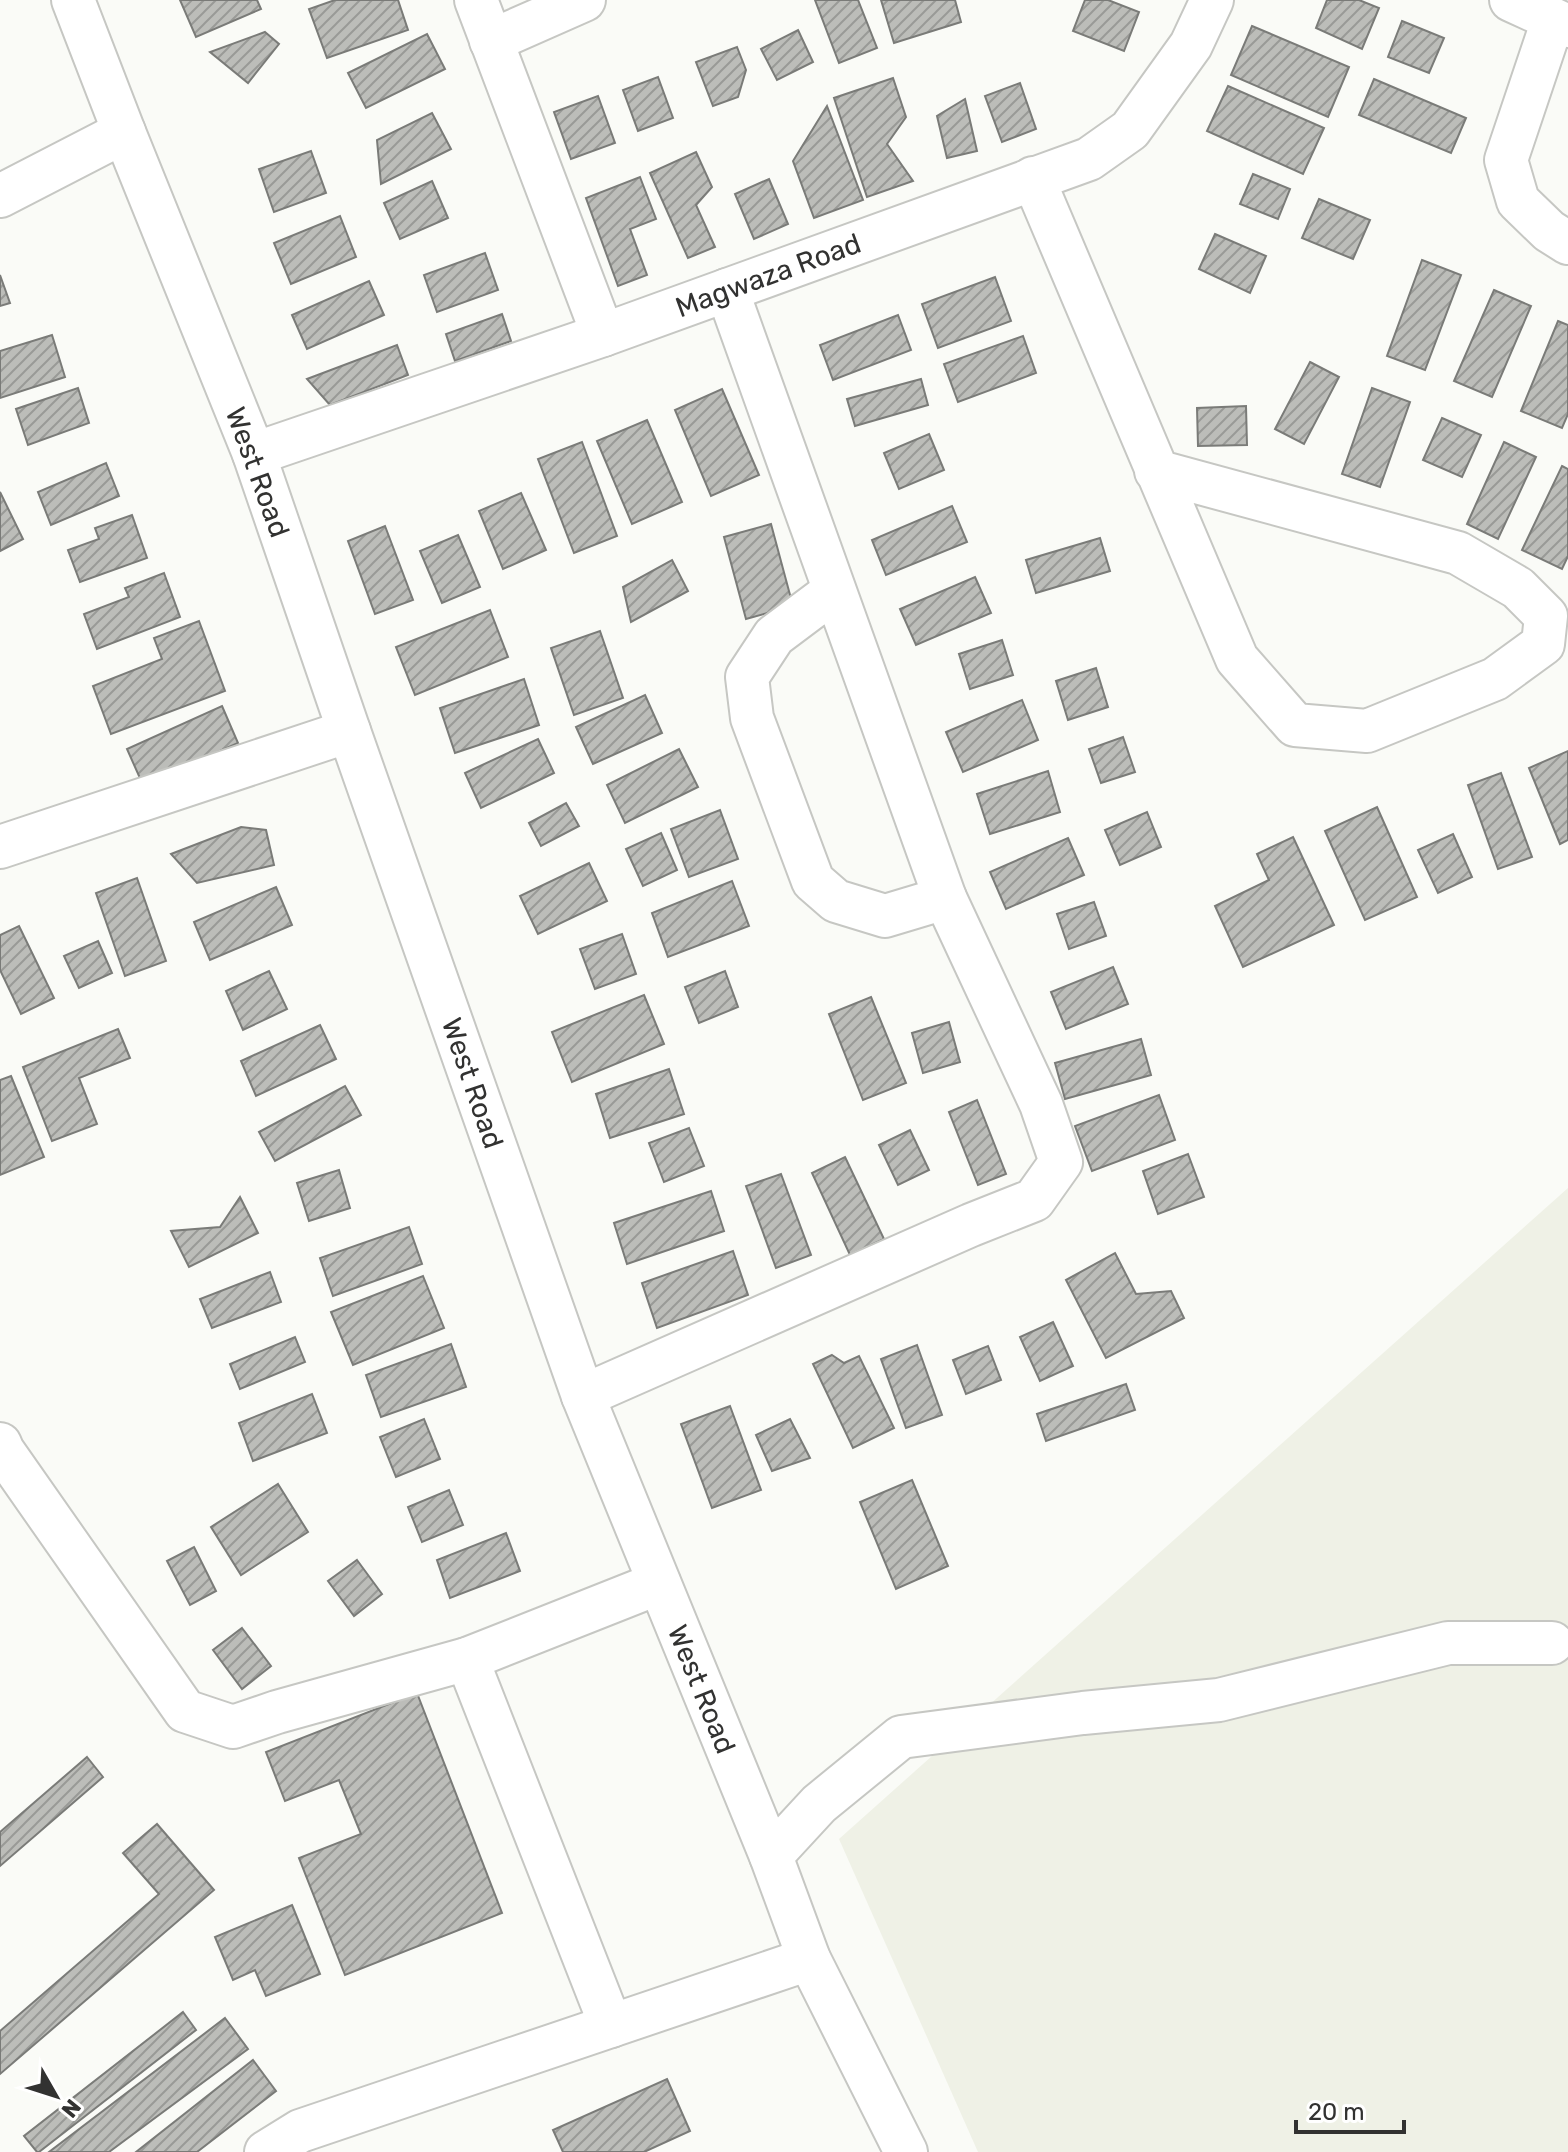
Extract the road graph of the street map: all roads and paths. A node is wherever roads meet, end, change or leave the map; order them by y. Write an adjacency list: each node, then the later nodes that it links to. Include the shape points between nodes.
1 (73, 0): 8 (street, West Road)
2 (476, 0): 7 (street)
3 (584, 0): 7 (street)
4 (1212, 0): 9 (street, Magwaza Road, via 1191,45 1130,130 1089,159)
5 (1511, 0): 6 (street)
6 (1560, 23): 11 (street, via 1506,160 1518,201)
7 (491, 41): 13 (street)
8 (124, 132): 10 (street); 14 (street, West Road)
9 (1033, 178): 12 (street, Magwaza Road); 15 (street)
10 (0, 196)
11 (1568, 243)
12 (727, 290): 13 (street, Magwaza Road); 16 (street)
13 (603, 335): 14 (street, Magwaza Road)
14 (254, 454): 17 (street, West Road)
15 (1156, 471): 15 (street, via 1237,659 1295,725 1367,731 1495,679 1543,644 1546,616 1518,588 1458,553)
16 (834, 591): 19 (street); 19 (street, via 774,636 747,677 752,718 813,881 836,901 885,916)
17 (349, 731): 18 (street); 20 (street, West Road)
18 (0, 847)
19 (945, 898): 20 (street, via 1041,1104 1061,1162 1034,1200)
20 (583, 1396): 22 (street, West Road)
21 (0, 1444): 24 (street, via 185,1711 233,1727)
22 (659, 1583): 24 (street); 25 (street, West Road)
23 (1552, 1643): 25 (street, via 1448,1643 1219,1700 901,1737 819,1804)
24 (467, 1659): 27 (street)
25 (771, 1856): 26 (street, West Road)
26 (809, 1959): 27 (street); 29 (street, West Road)
27 (611, 2026): 28 (street, via 300,2131)
28 (266, 2152)
29 (906, 2152)

